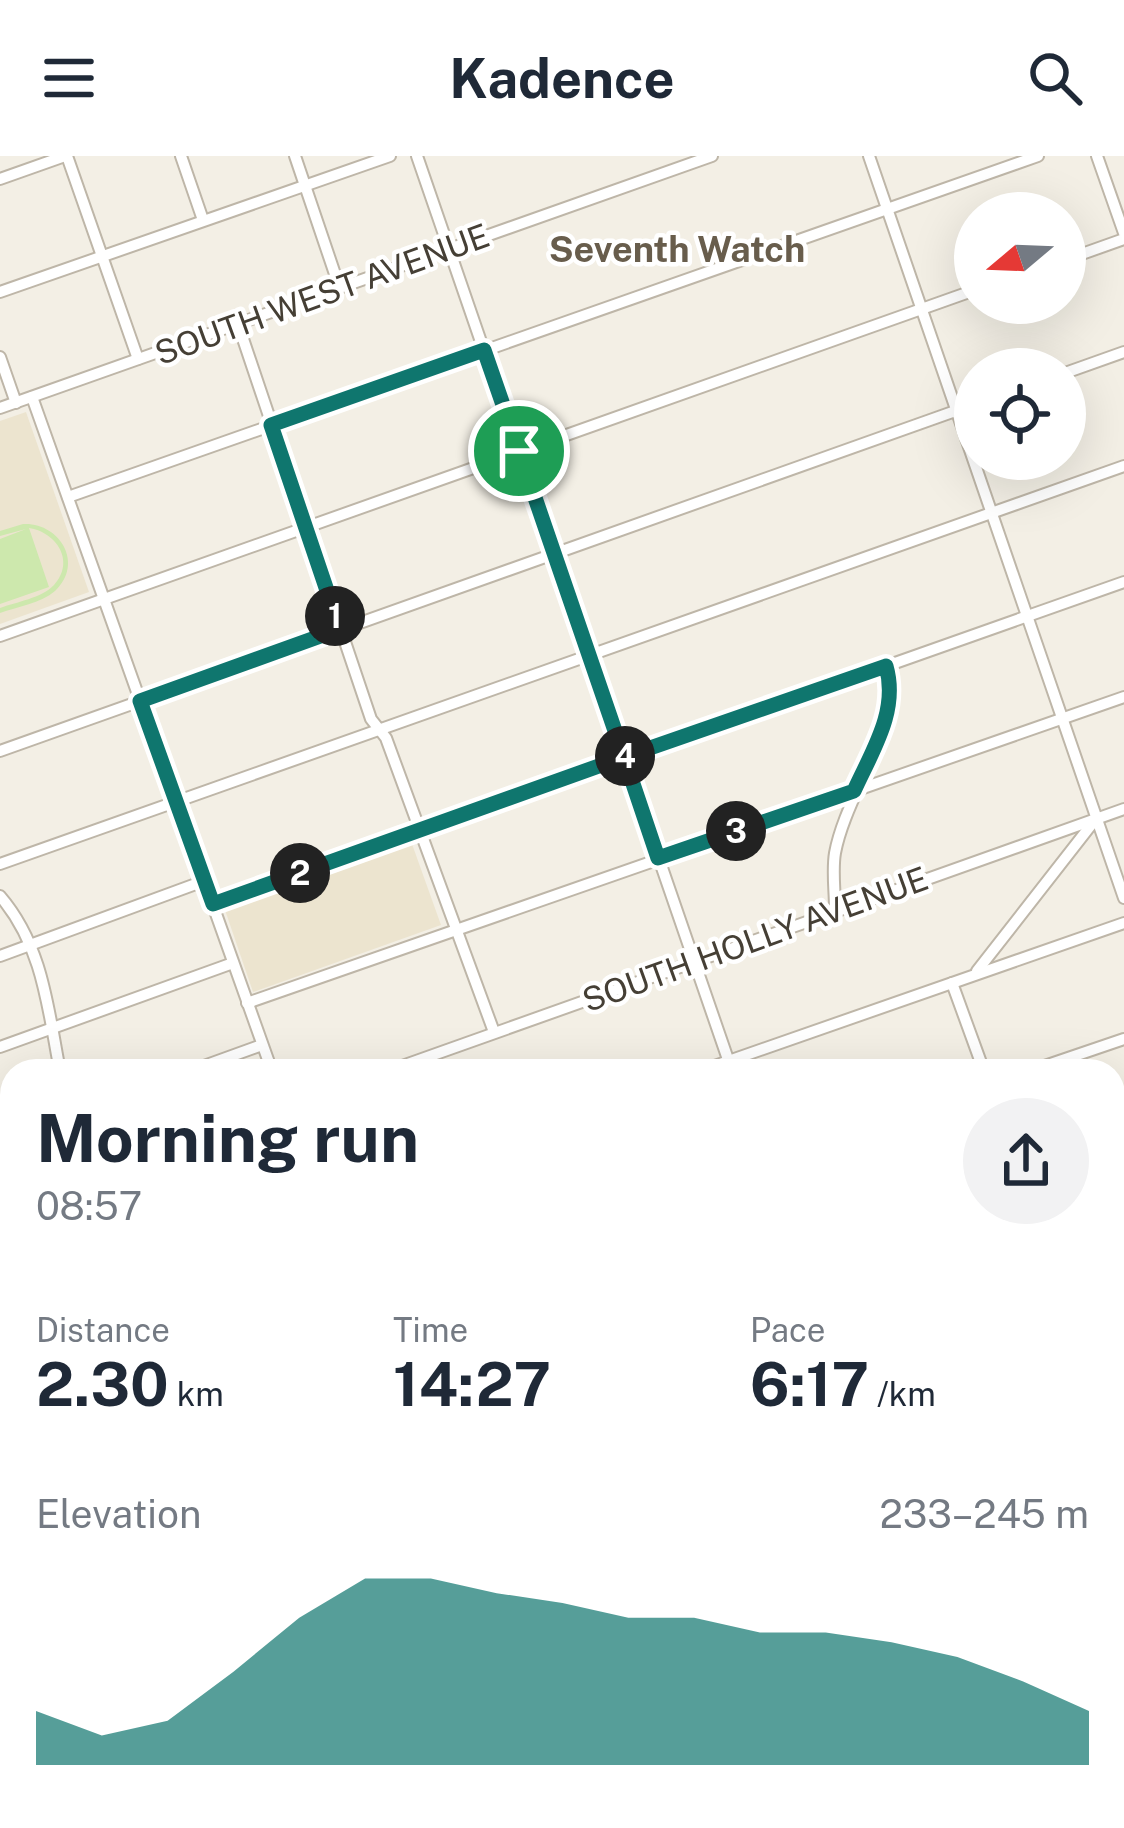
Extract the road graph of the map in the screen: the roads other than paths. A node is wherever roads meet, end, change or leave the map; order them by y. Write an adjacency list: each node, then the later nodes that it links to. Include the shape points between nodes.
1 (66, 156): 10 (street); 17 (street)
2 (181, 156): 13 (street)
3 (295, 156): 11 (street)
4 (390, 156): 11 (street)
5 (416, 156): 15 (street)
6 (712, 156): 15 (street, SOUTH WEST AVENUE)
7 (869, 156): 12 (street)
8 (1038, 156): 12 (street)
9 (1097, 156): 14 (street)
10 (0, 179)
11 (305, 186): 13 (street); 18 (street)
12 (887, 207): 21 (street); 23 (street)
13 (203, 220): 17 (street)
14 (1124, 236): 16 (street)
15 (448, 248): 18 (street, SOUTH WEST AVENUE); 23 (street)
16 (1086, 251)
17 (102, 256): 19 (street); 26 (street)
18 (339, 286): 22 (street, SOUTH WEST AVENUE)
19 (0, 292)
20 (954, 297): 21 (street)
21 (922, 308): 29 (street); 34 (street)
22 (238, 324): 26 (street, SOUTH WEST AVENUE); 33 (street)
23 (484, 350): 33 (street); 34 (street)
24 (1124, 352): 27 (street)
25 (0, 357): 30 (street)
26 (139, 359): 28 (street, SOUTH WEST AVENUE)
27 (1086, 366)
28 (32, 397): 30 (street, SOUTH WEST AVENUE); 37 (street)
29 (954, 401)
30 (16, 403): 31 (street, SOUTH WEST AVENUE)
31 (0, 408)
32 (954, 411): 40 (street)
33 (271, 425): 37 (street); 39 (street)
34 (519, 451): 39 (street); 40 (street)
35 (1124, 466): 38 (street)
36 (981, 480): 38 (street)
37 (68, 497): 42 (street)
38 (992, 513): 43 (street); 46 (street)
39 (305, 526): 42 (street); 44 (street)
40 (554, 554): 44 (street); 46 (street)
41 (1124, 581): 43 (street)
42 (104, 599): 45 (street); 49 (street)
43 (1028, 616): 47 (street); 50 (street)
44 (340, 629): 49 (street); 51 (street)
45 (0, 636)
46 (588, 654): 51 (street); 53 (street)
47 (886, 666): 53 (street); 54 (street, via 890,710)
48 (1124, 697): 50 (street)
49 (140, 701): 52 (street); 55 (street)
50 (1062, 718): 54 (street); 57 (street)
51 (379, 729): 55 (street); 58 (street)
52 (0, 751)
53 (624, 757): 58 (street); 59 (street)
54 (854, 791): 59 (street); 65 (street, via 835,855)
55 (176, 802): 60 (street); 61 (street)
56 (1124, 809): 57 (street, SOUTH HOLLY AVENUE)
57 (1096, 818): 63 (street); 65 (street, SOUTH HOLLY AVENUE); 72 (street)
58 (419, 830): 64 (street); 67 (street)
59 (658, 858): 67 (street); 70 (street)
60 (0, 864)
61 (204, 881): 64 (street); 68 (street)
62 (0, 896): 68 (street)
63 (1124, 898)
64 (213, 904): 71 (street)
65 (835, 909): 70 (street, SOUTH HOLLY AVENUE)
66 (1124, 923): 72 (street)
67 (454, 931): 74 (street); 76 (street)
68 (32, 945): 69 (street); 75 (street)
69 (0, 956)
70 (694, 960): 76 (street, SOUTH HOLLY AVENUE); 84 (street)
71 (233, 962): 74 (street); 75 (street)
72 (975, 974): 73 (street)
73 (952, 983): 85 (street); 86 (street)
74 (248, 1003): 78 (street)
75 (52, 1029): 79 (street); 80 (street)
76 (494, 1032): 83 (street, SOUTH HOLLY AVENUE)
77 (1124, 1039): 87 (street)
78 (262, 1045): 81 (street); 82 (street)
79 (0, 1047)
80 (58, 1059)
81 (223, 1059)
82 (267, 1059)
83 (421, 1059)
84 (728, 1059)
85 (749, 1059)
86 (980, 1059)
87 (1065, 1059)

